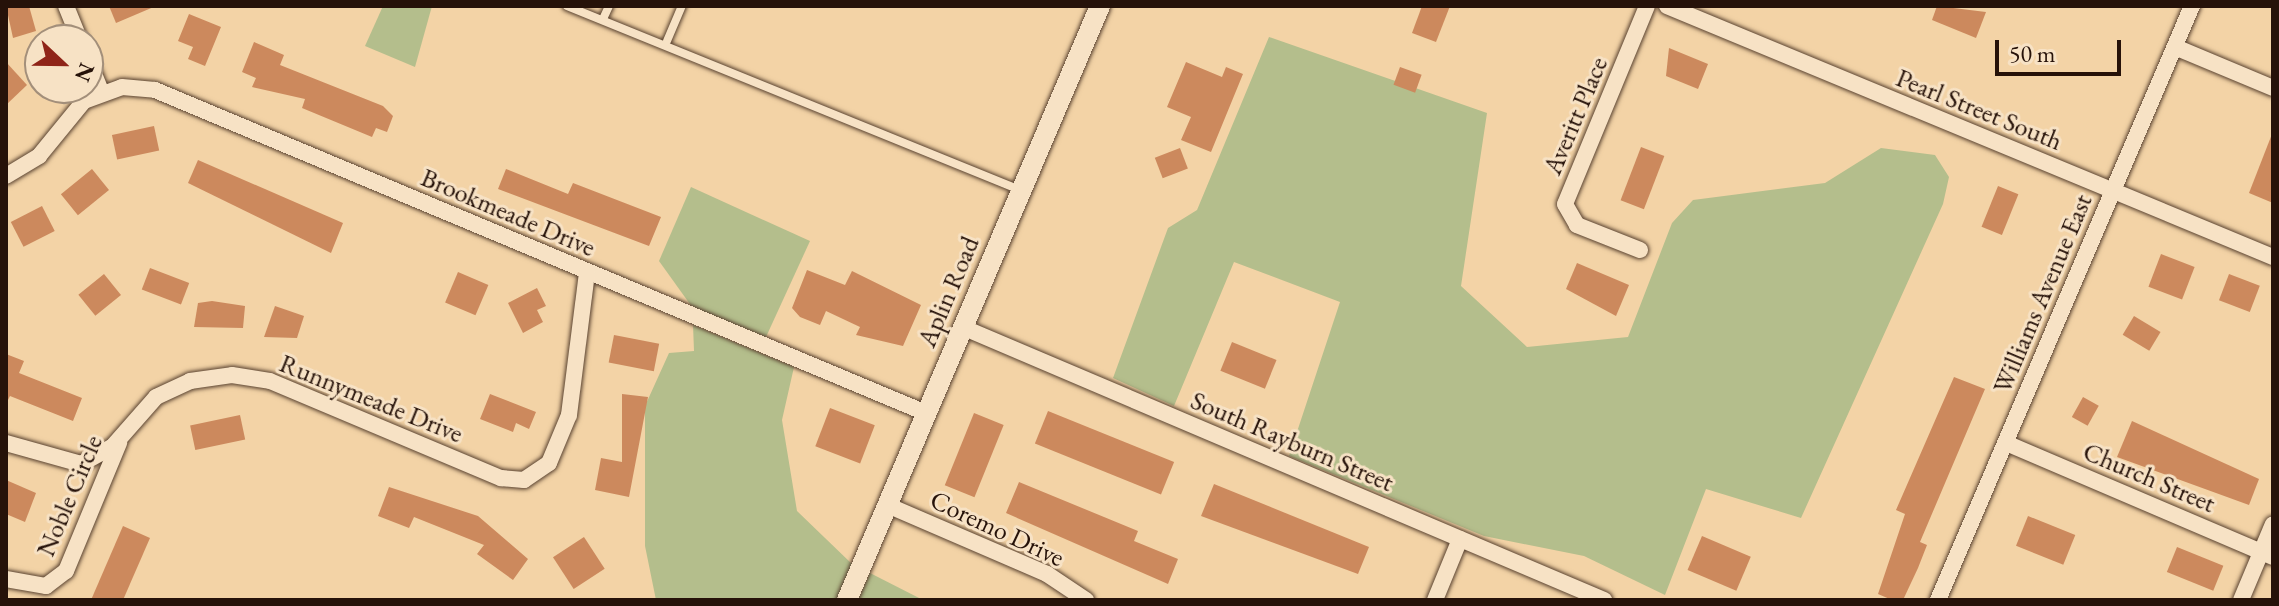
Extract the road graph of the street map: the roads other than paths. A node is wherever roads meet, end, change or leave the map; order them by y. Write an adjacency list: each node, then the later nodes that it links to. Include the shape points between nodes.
1 (567, 6): 8 (lane)
2 (609, 6): 8 (lane)
3 (682, 6): 9 (lane)
4 (1100, 6): 15 (street, Aplin Road)
5 (1647, 6): 17 (street, Averitt Place, via 1565,204 1577,225)
6 (1667, 6): 16 (street, Pearl Street South)
7 (2191, 6): 10 (street, Williams Avenue East)
8 (603, 19): 9 (lane)
9 (667, 41): 15 (lane)
10 (2175, 47): 11 (street); 16 (street, Williams Avenue East)
11 (2273, 88)
12 (104, 93): 19 (street, Brookmeade Drive, via 155,90)
13 (83, 104): 14 (street, via 30,164)
14 (6, 176)
15 (1021, 190): 20 (street, Aplin Road)
16 (2112, 191): 18 (street, Pearl Street South); 24 (street, Williams Avenue East)
17 (1640, 250)
18 (2273, 257)
19 (587, 272): 21 (street, Brookmeade Drive); 22 (street, Runnymeade Drive, via 569,415 549,463 524,480 501,478 251,377 190,381 156,397)
20 (962, 327): 21 (street, Aplin Road); 27 (street, South Rayburn Street)
21 (926, 413): 25 (street, Aplin Road)
22 (128, 423): 23 (street, Runnymeade Drive, via 113,446 81,464); 29 (street, Noble Circle, via 66,571 46,586)
23 (6, 443)
24 (2006, 443): 28 (street, Church Street); 34 (street, Williams Avenue East)
25 (887, 505): 30 (street, Aplin Road); 31 (street, Coremo Drive, via 1047,574)
26 (2273, 524): 28 (street)
27 (1460, 539): 32 (street); 33 (street, South Rayburn Street)
28 (2267, 555): 35 (street)
29 (6, 579)
30 (847, 600)
31 (1086, 600)
32 (1435, 600)
33 (1604, 600)
34 (1938, 600)
35 (2241, 600)

